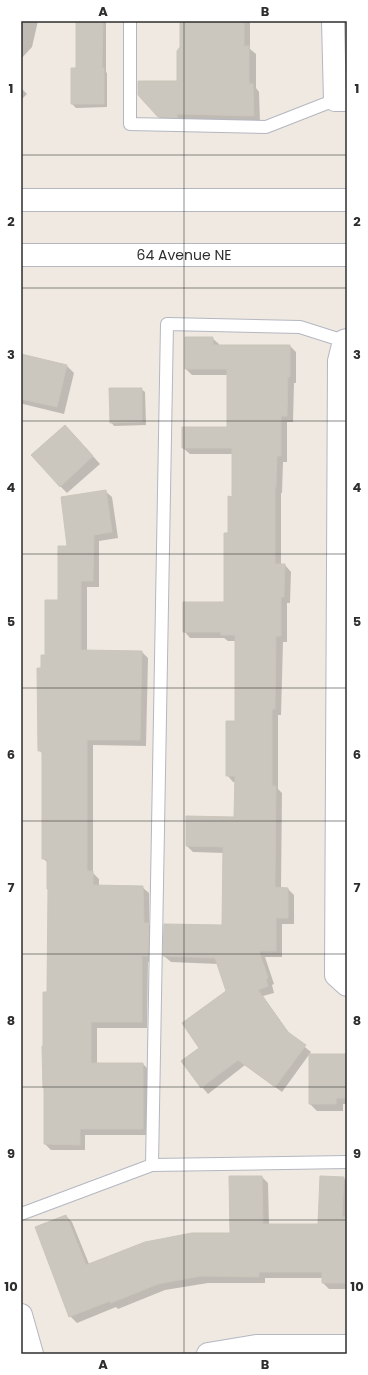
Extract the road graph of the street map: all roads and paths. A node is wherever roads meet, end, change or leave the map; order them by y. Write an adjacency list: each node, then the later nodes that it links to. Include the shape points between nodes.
1 (130, 21): 3 (lane, via 130,124 266,127)
2 (333, 21): 3 (street)
3 (341, 100)
4 (21, 200): 5 (street)
5 (347, 200)
6 (21, 255): 7 (street, 64 Avenue NE)
7 (347, 255)
8 (346, 340): 9 (street, via 339,361 336,975); 11 (lane, via 300,327 167,324)
9 (347, 985)
10 (347, 1162): 11 (lane)
11 (152, 1165): 12 (lane)
12 (21, 1214)
13 (21, 1316): 16 (street)
14 (347, 1346): 15 (street)
15 (256, 1350): 17 (street)
16 (32, 1354)
17 (208, 1354)

